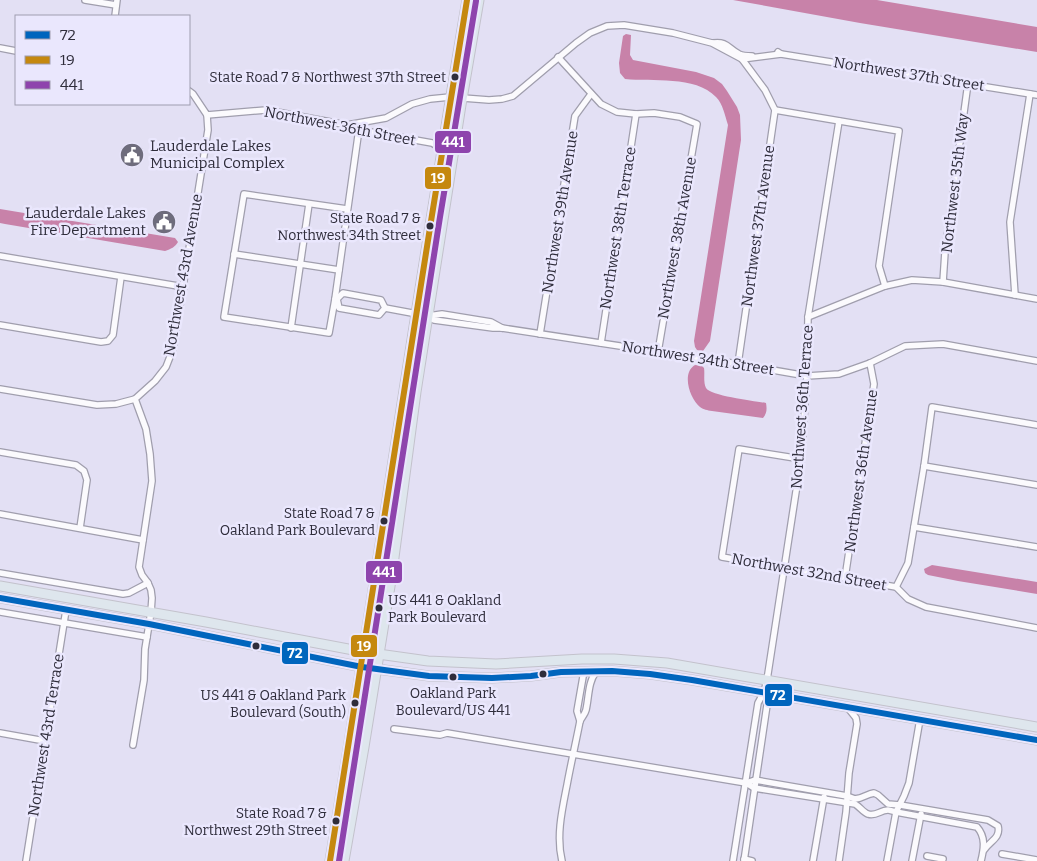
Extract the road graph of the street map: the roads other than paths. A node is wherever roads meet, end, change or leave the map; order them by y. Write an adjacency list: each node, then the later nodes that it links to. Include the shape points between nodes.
1 (85, 0): 4 (street)
2 (467, 0): 16 (main road)
3 (479, 0): 17 (main road)
4 (117, 3)
5 (0, 48): 6 (street)
6 (15, 51)
7 (558, 57): 8 (street, Northwest 37th Street, via 590,33 607,26 624,25 720,42); 13 (street); 17 (street, Northwest 37th Street, via 513,96 489,100)
8 (741, 57): 9 (street, Northwest 37th Street); 11 (street)
9 (750, 57): 10 (street, Northwest 37th Street, via 776,51); 11 (street, via 766,86)
10 (968, 83): 14 (street, Northwest 37th Street); 32 (street, Northwest 35th Way)
11 (765, 90): 18 (street)
12 (190, 91): 20 (street)
13 (591, 94): 19 (street, via 600,104 617,112); 44 (street, Northwest 39th Avenue, via 575,116)
14 (1030, 94): 15 (street, Northwest 37th Street); 35 (street, via 1010,222)
15 (1037, 95)
16 (450, 97): 17 (street, Northwest 37th Street); 22 (street, Northwest 37th Street, via 430,98 386,118); 24 (main road)
17 (462, 98): 40 (main road)
18 (775, 110): 21 (street); 49 (street, Northwest 37th Avenue)
19 (636, 114): 45 (street, Northwest 38th Terrace); 46 (street, Northwest 38th Avenue, via 680,117 696,124)
20 (207, 116): 22 (street, Northwest 36th Street, via 266,110); 34 (street, Northwest 43rd Avenue, via 208,130)
21 (839, 121): 33 (street, via 899,132 879,266); 41 (street, Northwest 36th Terrace)
22 (347, 125): 23 (street, Northwest 36th Street)
23 (359, 129): 24 (street, Northwest 36th Street, via 432,143); 26 (street)
24 (442, 149): 39 (main road)
25 (309, 204): 26 (street); 27 (street, via 244,194); 29 (street)
26 (347, 209): 30 (street)
27 (234, 254): 29 (street); 43 (street, via 224,317)
28 (0, 256): 31 (street)
29 (300, 264): 30 (street); 43 (street)
30 (339, 270): 36 (street)
31 (122, 277): 34 (street); 42 (street, via 113,335 108,341)
32 (943, 282): 33 (street, via 912,280); 35 (street)
33 (885, 286): 41 (street)
34 (184, 287): 52 (street, Northwest 43rd Avenue, via 173,349 166,367)
35 (1014, 295): 37 (street)
36 (336, 299): 38 (street, Northwest 34th Street, via 343,293 373,298 381,300); 38 (street, Northwest 34th Street, via 339,308 379,315); 43 (street, via 329,334)
37 (1037, 299)
38 (386, 308): 39 (street, Northwest 34th Street)
39 (416, 314): 40 (street, Northwest 34th Street); 53 (main road)
40 (428, 316): 44 (street, Northwest 34th Street, via 442,314); 58 (main road)
41 (808, 317): 50 (street, Northwest 36th Terrace)
42 (0, 325)
43 (291, 328)
44 (540, 334): 45 (street, Northwest 34th Street)
45 (601, 343): 46 (street, Northwest 34th Street)
46 (658, 352): 49 (street, Northwest 34th Street)
47 (1037, 361): 48 (street, Northwest 34th Street, via 943,344 905,346)
48 (870, 363): 50 (street, Northwest 34th Street, via 839,374); 67 (street, Northwest 36th Avenue, via 874,384)
49 (738, 364): 50 (street, Northwest 34th Street)
50 (807, 376): 56 (street, Northwest 36th Terrace)
51 (0, 389): 52 (street, via 97,405)
52 (135, 399): 63 (street, via 146,428 151,464 152,482)
53 (400, 420): 58 (main road, via 403,433 397,474 399,483); 81 (main road)
54 (1037, 425): 57 (street, via 932,407)
55 (0, 452): 62 (street, via 76,465 84,471 87,480)
56 (802, 459): 65 (street, Northwest 36th Terrace); 65 (street, Northwest 32nd Street, via 739,449 722,557)
57 (924, 466): 59 (street); 61 (street)
58 (404, 485): 82 (main road)
59 (1037, 485)
60 (0, 514): 62 (street)
61 (914, 527): 64 (street); 71 (street, via 908,563)
62 (80, 528): 63 (street)
63 (143, 540): 68 (street, via 138,567)
64 (1037, 548)
65 (785, 567): 67 (street, Northwest 32nd Street); 88 (street, Northwest 36th Terrace)
66 (0, 573): 69 (street)
67 (845, 578): 71 (street, Northwest 32nd Street)
68 (148, 583): 69 (street, via 123,594); 76 (street)
69 (70, 585): 73 (street)
70 (0, 586): 73 (main road)
71 (896, 587): 79 (street, Northwest 32nd Street, via 926,607)
72 (0, 598): 74 (main road)
73 (67, 598): 76 (main road)
74 (66, 610): 77 (street, Northwest 43rd Terrace); 78 (main road)
75 (0, 612): 77 (street)
76 (151, 612): 78 (street); 81 (main road)
77 (64, 622): 80 (street); 100 (street, Northwest 43rd Terrace)
78 (149, 624): 80 (street); 84 (main road)
79 (1037, 628)
80 (147, 637): 101 (street, via 144,680)
81 (364, 652): 82 (main road); 84 (main road)
82 (379, 655): 83 (main road, via 470,664); 85 (main road)
83 (600, 659): 86 (main road); 88 (main road, via 667,663)
84 (362, 667): 85 (main road); 120 (main road)
85 (376, 669): 86 (main road, via 472,678); 121 (main road)
86 (584, 671): 87 (main road); 95 (street, via 577,711)
87 (597, 671): 89 (main road, via 665,676); 95 (street)
88 (767, 680): 89 (street, Northwest 36th Terrace); 91 (main road)
89 (764, 692): 90 (main road); 103 (street, Northwest 36th Terrace, via 767,705); 104 (street, Northwest 36th Terrace, via 758,704)
90 (846, 706): 93 (main road); 108 (street, via 857,724)
91 (922, 707): 92 (main road); 93 (main road)
92 (933, 709): 94 (main road); 96 (main road)
93 (904, 716): 94 (main road)
94 (920, 719): 99 (main road); 109 (street, via 909,783)
95 (580, 720): 102 (street)
96 (1037, 728)
97 (394, 729): 102 (street, via 453,734)
98 (0, 733): 100 (street)
99 (1037, 740)
100 (45, 741): 119 (street, Northwest 43rd Terrace)
101 (133, 745)
102 (574, 754): 104 (street); 122 (street, via 560,828)
103 (755, 780): 104 (street); 105 (street, Northwest 36th Terrace); 106 (street)
104 (746, 783): 105 (street); 123 (street, Northwest 36th Terrace)
105 (754, 788): 107 (street); 118 (street, Northwest 36th Terrace)
106 (825, 792): 107 (street); 108 (street)
107 (824, 799): 108 (street); 125 (street)
108 (847, 799): 109 (street, via 874,794 888,804); 111 (street, via 870,815 888,810); 126 (street)
109 (900, 805): 110 (street); 111 (street)
110 (921, 809): 112 (street); 113 (street)
111 (896, 812): 112 (street); 127 (street)
112 (921, 817): 114 (street); 128 (street)
113 (988, 820): 114 (street, via 982,827); 115 (street, via 999,830 997,838)
114 (977, 826): 115 (street, via 984,838)
115 (983, 850): 130 (street)
116 (1002, 854): 131 (street)
117 (927, 856): 129 (street)
118 (744, 860): 124 (street)
119 (26, 861)
120 (330, 861)
121 (344, 861)
122 (562, 861)
123 (733, 861)
124 (752, 861)
125 (813, 861)
126 (839, 861)
127 (887, 861)
128 (912, 861)
129 (942, 861)
130 (982, 861)
131 (1037, 861)

